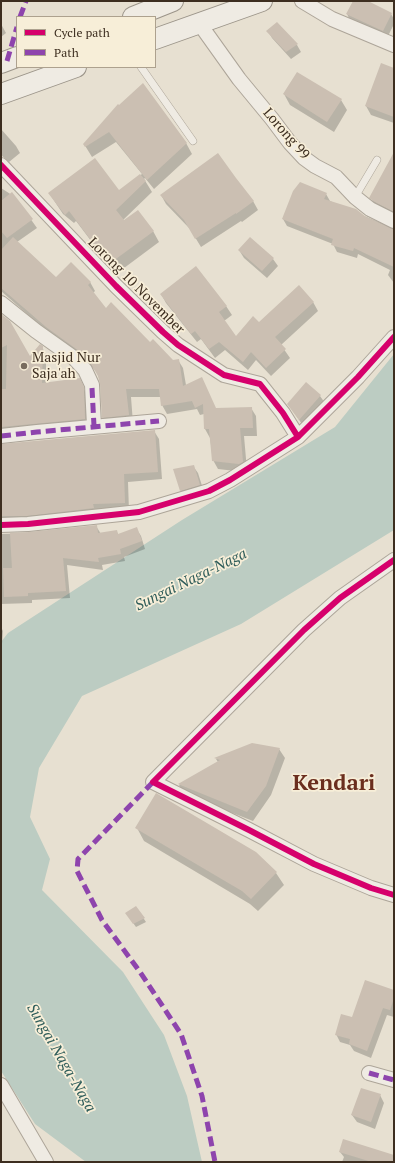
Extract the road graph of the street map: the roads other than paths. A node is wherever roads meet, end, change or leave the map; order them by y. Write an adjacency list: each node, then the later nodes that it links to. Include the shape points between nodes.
1 (173, 1): 4 (main road)
2 (262, 1): 5 (main road)
3 (302, 1): 7 (street, via 332,19)
4 (136, 16)
5 (199, 23): 6 (main road); 17 (street, Lorong 99, via 239,80 290,143 304,158 336,177)
6 (156, 39)
7 (394, 45)
8 (16, 57): 9 (main road)
9 (1, 63)
10 (70, 68): 12 (main road)
11 (142, 68): 14 (lane)
12 (38, 73): 13 (main road)
13 (1, 94)
14 (194, 141)
15 (377, 160): 17 (lane)
16 (1, 165): 24 (street, Lorong 10 November, via 163,332 224,375 260,384)
17 (355, 197): 18 (street, Lorong 99, via 370,209)
18 (394, 221)
19 (1, 303): 22 (street, via 74,358 85,370 92,385)
20 (394, 337): 24 (street)
21 (159, 421): 22 (street)
22 (94, 426): 23 (street)
23 (1, 436)
24 (298, 437): 25 (street, via 230,480 190,497 139,512)
25 (1, 525)
26 (394, 560): 27 (street, via 340,598 304,630 153,782 314,864)
27 (394, 895)
28 (369, 1073): 29 (street)
29 (394, 1080)
30 (1, 1085): 31 (street)
31 (46, 1162)

